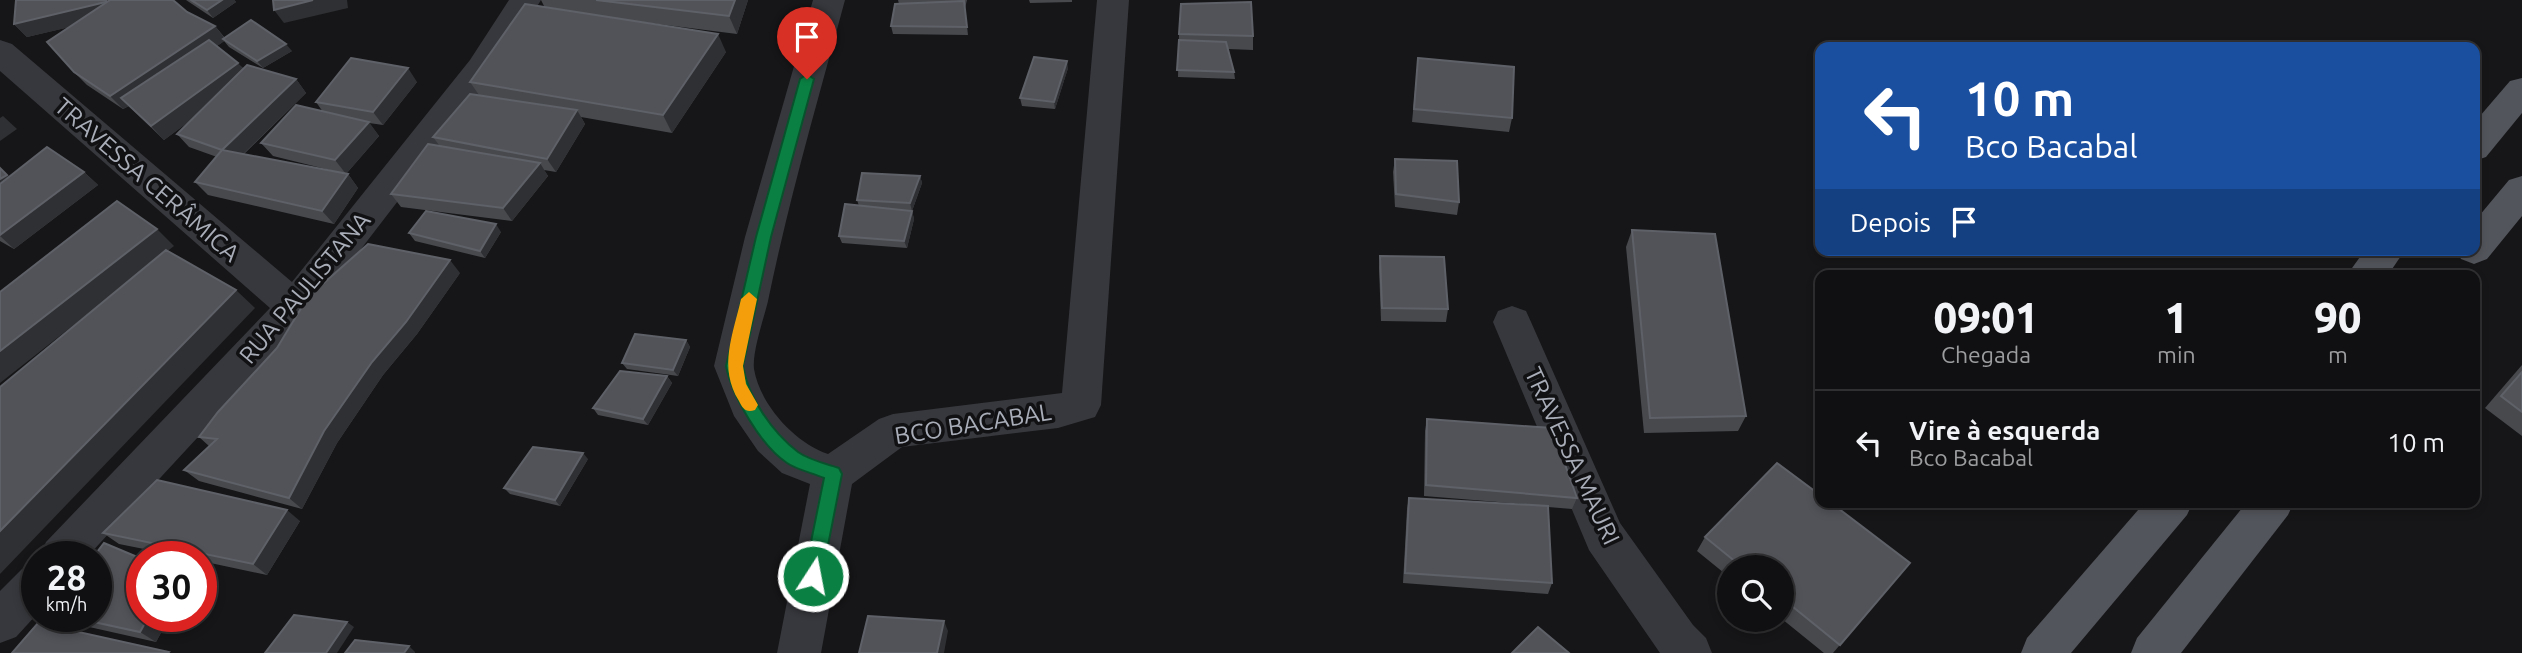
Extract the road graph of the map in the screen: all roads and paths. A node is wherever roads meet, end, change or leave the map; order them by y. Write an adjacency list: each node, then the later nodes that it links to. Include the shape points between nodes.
1 (525, 0): 13 (street, RUA PAULISTANA, via 482,68)
2 (829, 0): 15 (street, via 763,237 734,366 738,385 761,424 793,458)
3 (1113, 0): 15 (street, BCO BACABAL, via 1081,405 893,432)
4 (0, 52): 13 (street, TRAVESSA CERÂMICA)
5 (2522, 90): 6 (main road)
6 (2480, 141)
7 (2516, 207): 8 (main road)
8 (2480, 244)
9 (2382, 256): 11 (main road)
10 (2469, 256): 12 (main road)
11 (2370, 270)
12 (2458, 270)
13 (295, 307): 18 (street, RUA PAULISTANA)
14 (1512, 322): 22 (street, TRAVESSA MAURI, via 1604,536 1676,640)
15 (833, 474): 21 (street)
16 (2167, 508): 23 (main road)
17 (2268, 508): 24 (main road)
18 (75, 541)
19 (21, 600): 20 (street)
20 (0, 622)
21 (799, 653)
22 (1690, 653)
23 (2043, 653)
24 (2153, 653)

